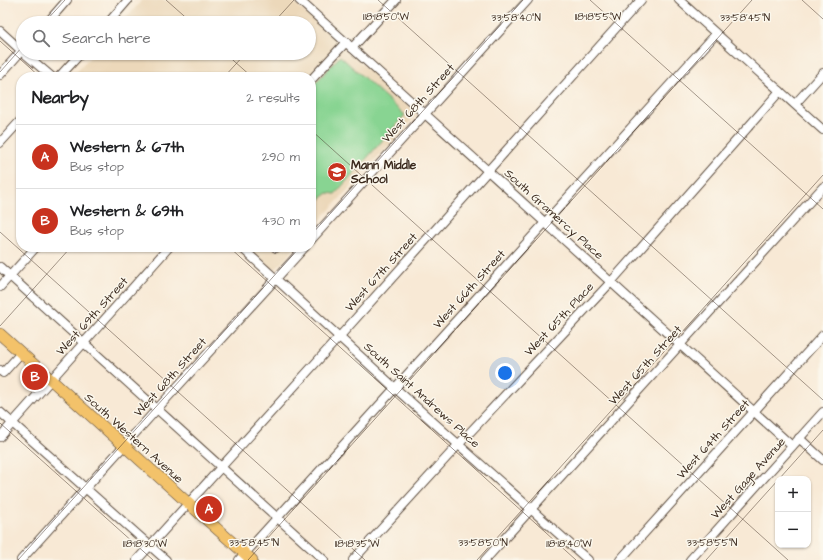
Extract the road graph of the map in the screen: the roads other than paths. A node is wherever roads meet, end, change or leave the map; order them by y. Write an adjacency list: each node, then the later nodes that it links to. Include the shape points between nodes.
1 (68, 0): 8 (street)
2 (128, 0): 9 (street)
3 (299, 0): 13 (street, South Gramercy Place)
4 (396, 0): 13 (street)
5 (528, 0): 24 (street, West 68th Street)
6 (641, 0): 28 (street, West 67th Street)
7 (679, 0): 11 (street)
8 (53, 16)
9 (114, 16)
10 (0, 31): 12 (street)
11 (716, 34): 22 (street); 30 (street, West 66th Street)
12 (16, 45)
13 (349, 45): 21 (street); 24 (street, South Gramercy Place)
14 (16, 58): 20 (street)
15 (33, 60): 17 (street)
16 (75, 60): 18 (street)
17 (46, 72)
18 (64, 72)
19 (823, 73): 23 (street)
20 (0, 75)
21 (316, 75)
22 (780, 91): 23 (street); 39 (street, West 65th Place)
23 (795, 104): 26 (street)
24 (425, 114): 28 (street, South Gramercy Place); 31 (street, West 68th Street)
25 (16, 125): 27 (street)
26 (823, 130)
27 (0, 143)
28 (488, 171): 30 (street, South Gramercy Place); 43 (street, West 67th Street)
29 (823, 187): 45 (street, West 65th Street)
30 (545, 222): 39 (street, South Gramercy Place); 49 (street, West 66th Street)
31 (316, 234)
32 (32, 252): 37 (street)
33 (165, 252): 44 (street, West 69th Street)
34 (246, 252): 38 (street, South Saint Andrews Place)
35 (300, 252): 38 (street, West 68th Street)
36 (0, 267): 37 (street)
37 (10, 276): 40 (street); 44 (street)
38 (276, 279): 43 (street, South Saint Andrews Place); 50 (street, West 68th Street)
39 (611, 282): 45 (street, South Gramercy Place); 57 (street, West 65th Place)
40 (0, 287)
41 (0, 334): 46 (main road, South Western Avenue)
42 (823, 335): 51 (street, West 64th Street)
43 (340, 336): 49 (street, South Saint Andrews Place); 61 (street, West 67th Street)
44 (84, 343): 48 (street, West 69th Street); 50 (street)
45 (680, 344): 51 (street, South Gramercy Place); 64 (street, West 65th Street)
46 (21, 353): 47 (street, via 3,373); 48 (main road, South Western Avenue)
47 (0, 370)
48 (51, 380): 54 (street, West 69th Street); 58 (main road, South Western Avenue)
49 (395, 388): 57 (street, South Saint Andrews Place); 65 (street, West 66th Street)
50 (157, 409): 58 (street, West 68th Street); 61 (street)
51 (754, 411): 59 (street, South Gramercy Place); 75 (street, West 64th Street)
52 (0, 412): 54 (street)
53 (823, 412): 56 (street, West Gage Avenue)
54 (12, 423): 55 (street, West 69th Street); 62 (street)
55 (0, 436)
56 (799, 438): 59 (street, West Gage Avenue); 60 (street)
57 (458, 444): 64 (street, South Saint Andrews Place); 72 (street, West 65th Place)
58 (124, 446): 62 (street, West 68th Street); 63 (main road, South Western Avenue)
59 (792, 446): 76 (street, West Gage Avenue)
60 (823, 460)
61 (221, 467): 63 (street, West 67th Street); 65 (street)
62 (86, 488): 66 (street); 68 (street, West 68th Street)
63 (188, 503): 66 (street, West 67th Street); 67 (main road, South Western Avenue)
64 (531, 509): 73 (street, West 65th Street); 74 (street, South Saint Andrews Place)
65 (278, 517): 67 (street, West 66th Street); 71 (street)
66 (150, 546): 69 (street, West 67th Street); 70 (street)
67 (245, 558)
68 (21, 560)
69 (137, 560)
70 (166, 560)
71 (324, 560)
72 (353, 560)
73 (485, 560)
74 (588, 560)
75 (620, 560)
76 (690, 560)

